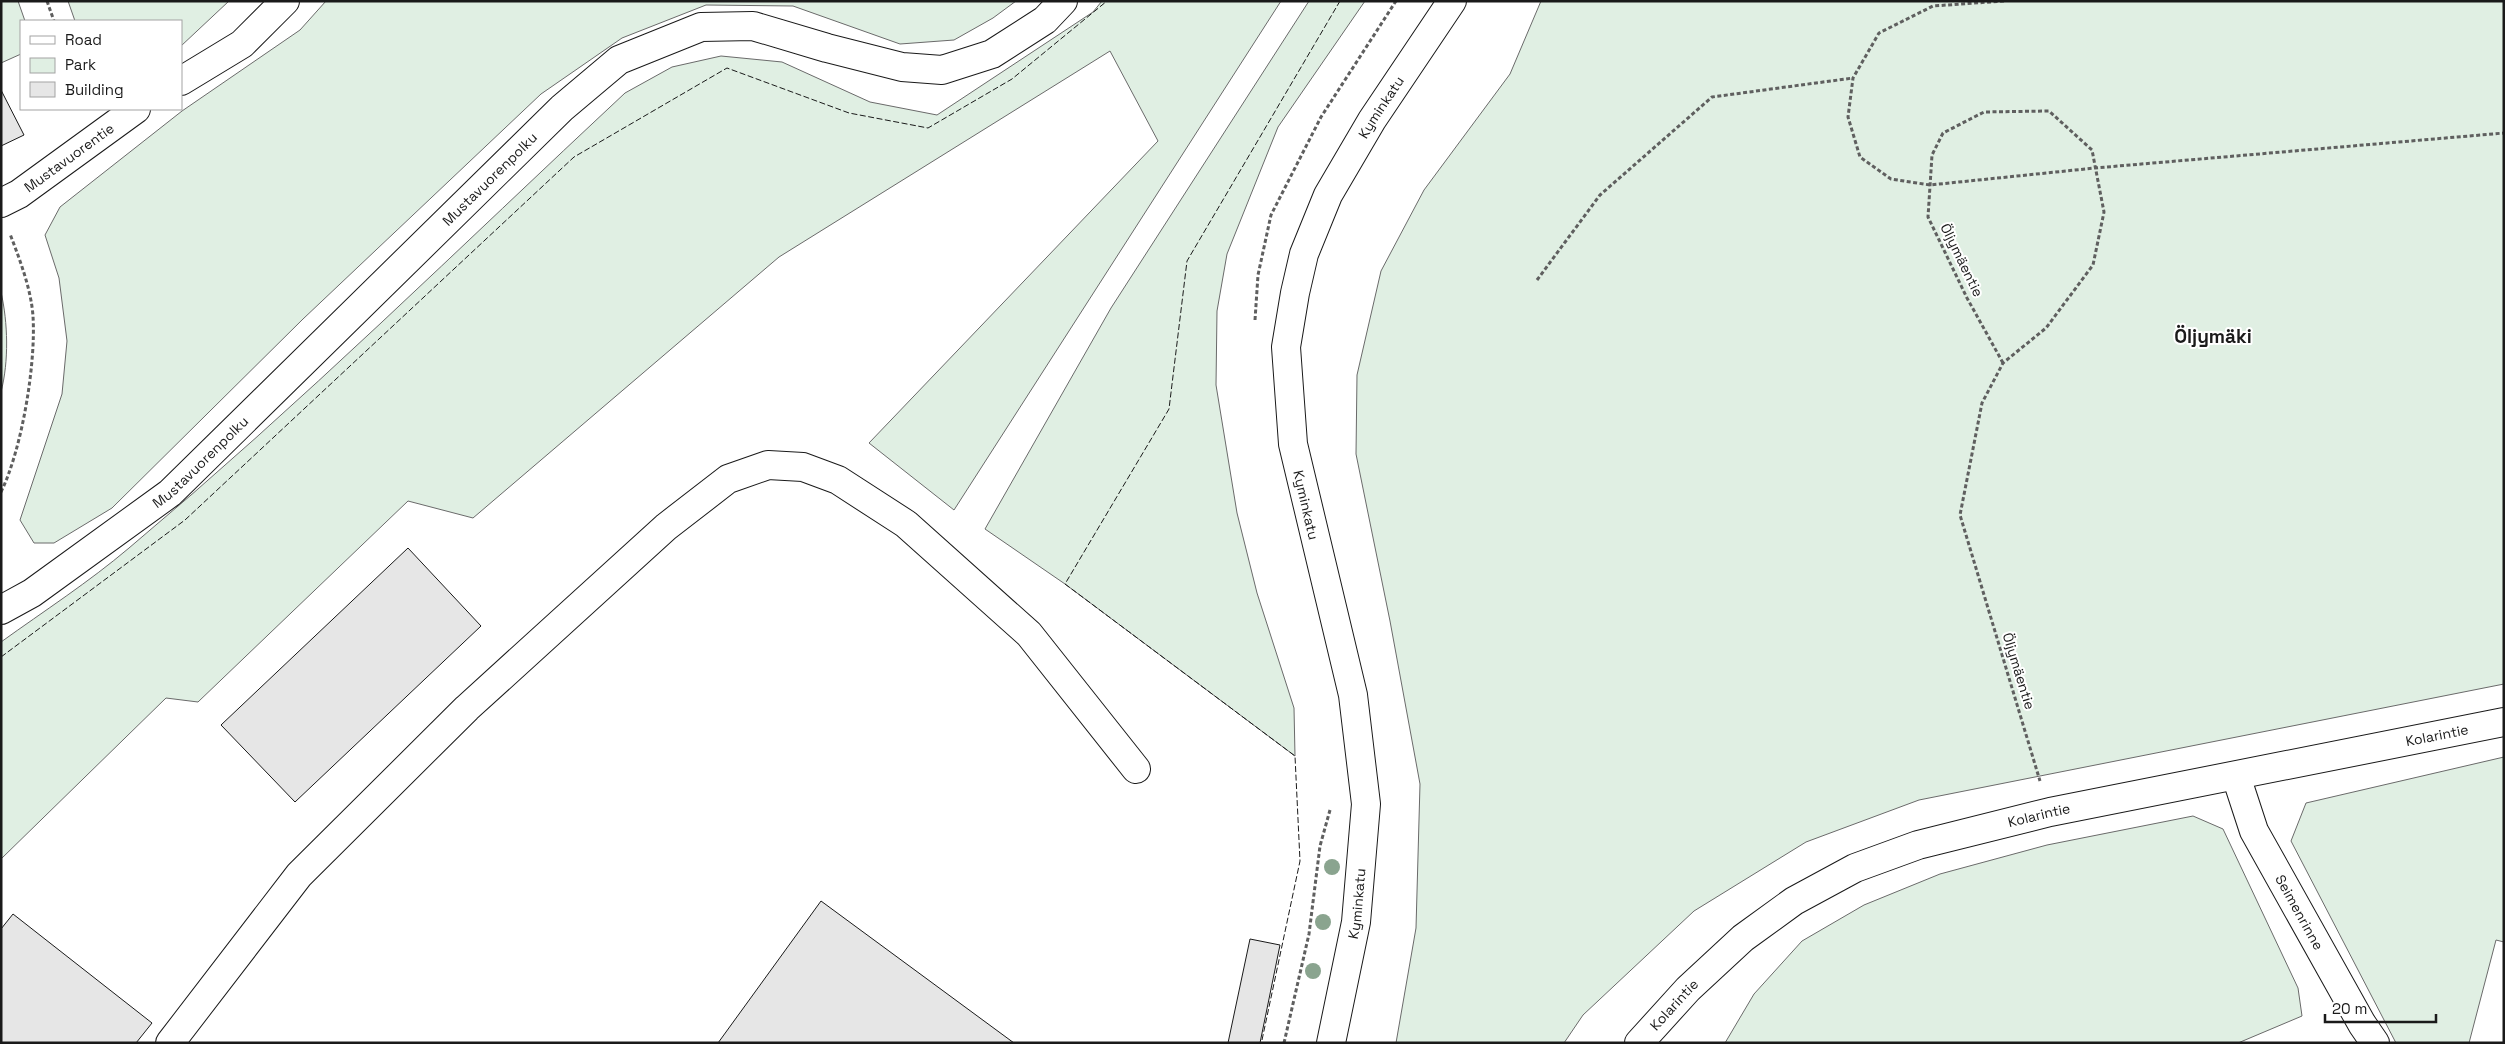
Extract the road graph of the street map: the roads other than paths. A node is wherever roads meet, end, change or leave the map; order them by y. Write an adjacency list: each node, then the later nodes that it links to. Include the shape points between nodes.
1 (285, 1): 4 (street, via 242,44)
2 (1063, 1): 7 (street, Mustavuorenpolku, via 1045,20 992,54 942,70 902,67 753,26 701,28 619,60 562,108 170,493 32,593)
3 (1452, 1): 12 (street, Kyminkatu, via 1367,127 1328,195 1304,254 1286,347 1293,444 1353,696 1366,804 1356,922)
4 (182, 80)
5 (135, 110): 6 (street, Mustavuorentie, via 19,194)
6 (4, 215)
7 (1, 610)
8 (2504, 722): 10 (street, Kolarintie)
9 (1136, 769): 11 (street, via 1029,634 906,524 838,480 803,467 768,465 728,479 666,527 467,708 299,874)
10 (2236, 776): 13 (street, Kolarintie, via 2050,812 1918,845 1855,868 1794,901 1743,938 1688,989); 14 (street, Seimenrinne, via 2254,831)
11 (170, 1043)
12 (1331, 1043)
13 (1639, 1043)
14 (2375, 1043)

